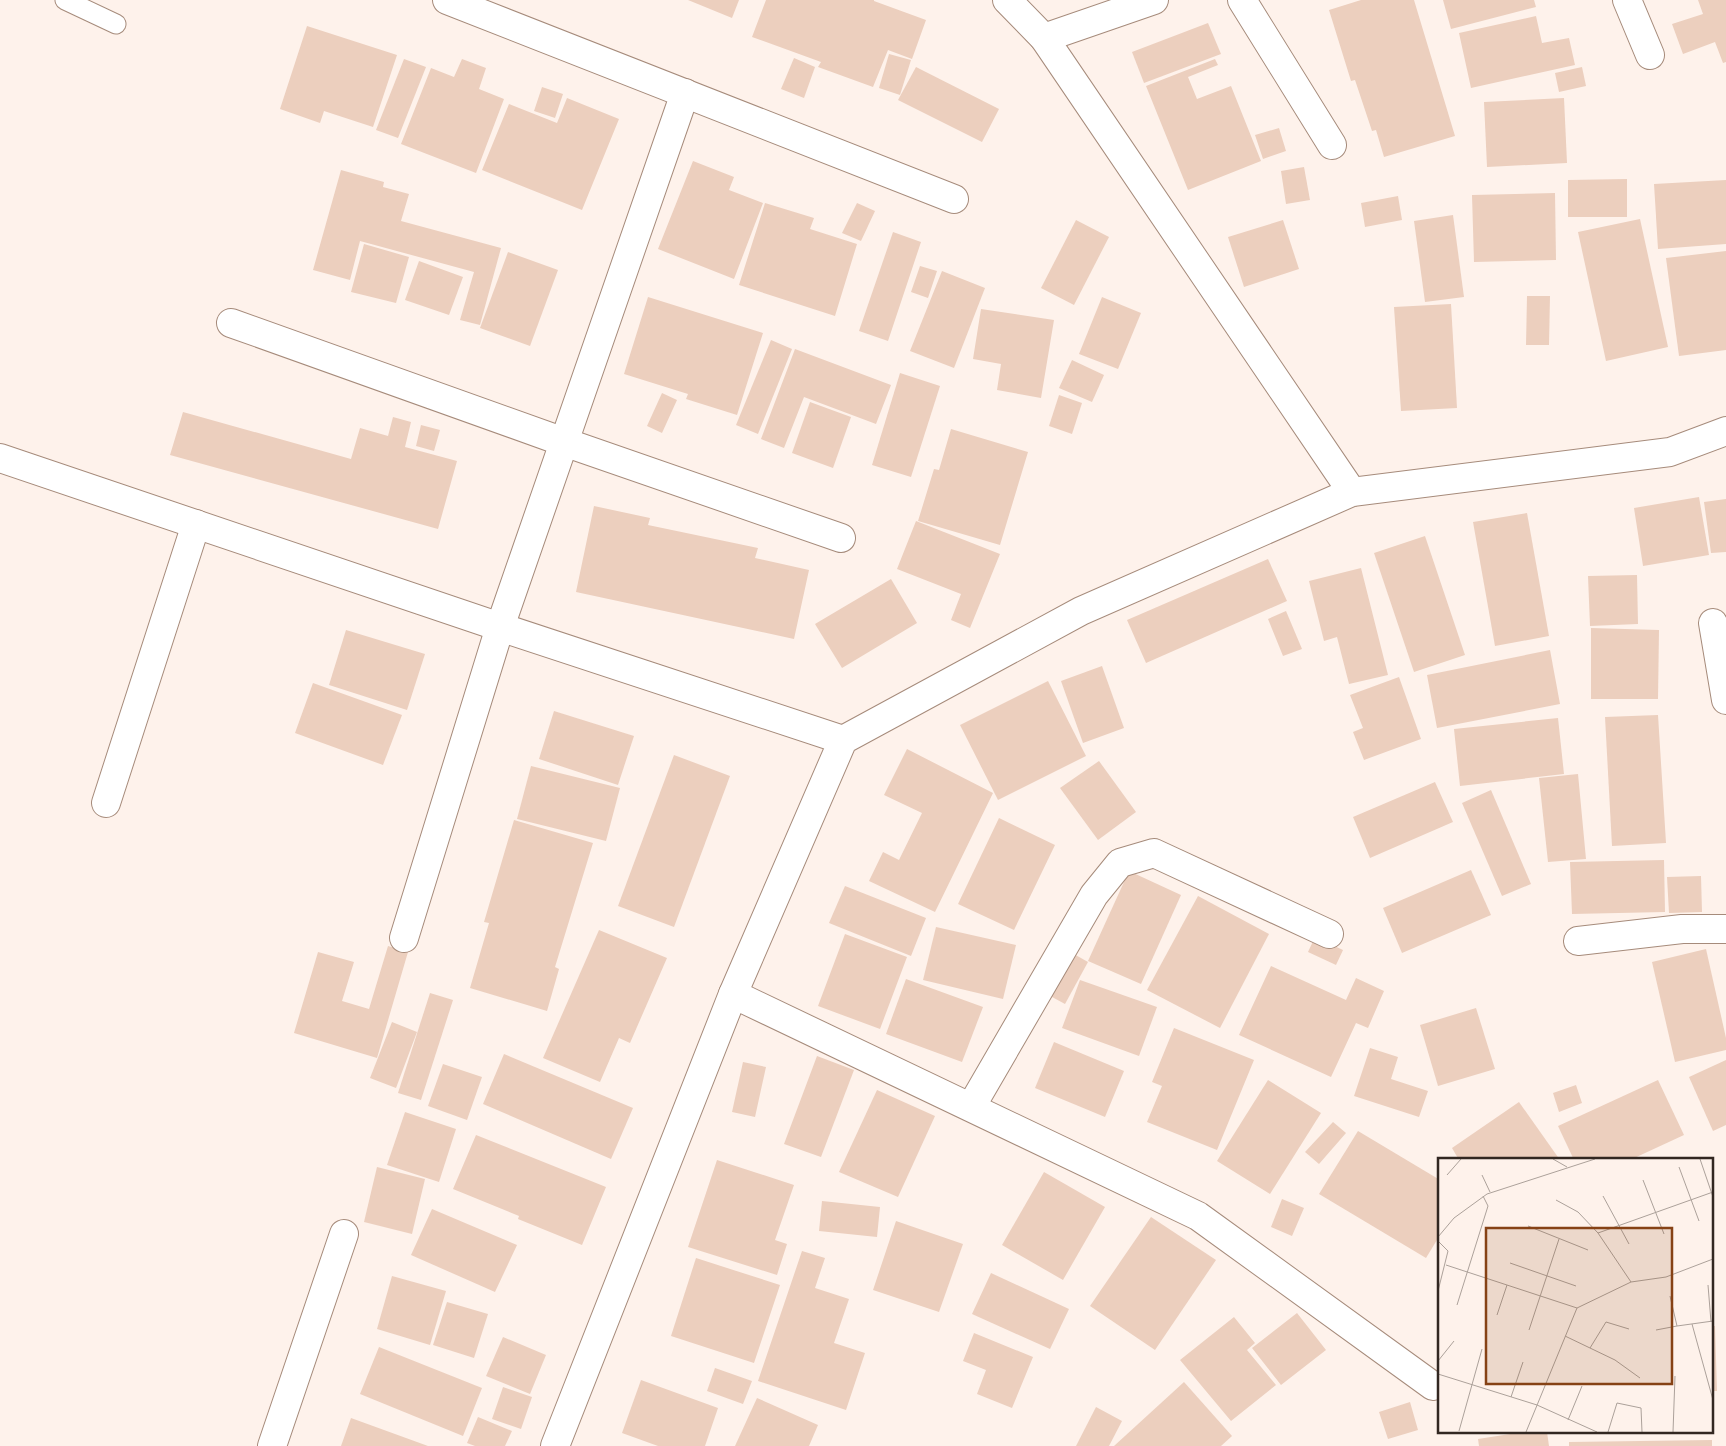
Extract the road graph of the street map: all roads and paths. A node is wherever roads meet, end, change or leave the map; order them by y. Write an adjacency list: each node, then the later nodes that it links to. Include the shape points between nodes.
1 (65, 0): 7 (lane)
2 (447, 0): 10 (street)
3 (1007, 0): 8 (street)
4 (1154, 0): 8 (street)
5 (1242, 0): 11 (street)
6 (1627, 0): 9 (street)
7 (116, 24)
8 (1044, 38): 17 (street)
9 (1650, 55)
10 (685, 93): 12 (street); 15 (street)
11 (1332, 145)
12 (954, 199)
13 (231, 323): 15 (street)
14 (1726, 431): 17 (street, via 1670,452)
15 (564, 442): 19 (street); 21 (street)
16 (0, 458): 18 (street)
17 (1352, 492): 23 (street, via 1081,611)
18 (196, 524): 21 (street); 24 (street)
19 (841, 538)
20 (1713, 623): 22 (street)
21 (500, 627): 23 (street); 27 (street)
22 (1726, 700)
23 (844, 740): 29 (street)
24 (106, 803)
25 (1726, 929): 28 (street, via 1682,929)
26 (1330, 934): 30 (street, via 1154,853 1120,863 1094,895)
27 (404, 938)
28 (1578, 941)
29 (733, 994): 30 (street); 34 (street)
30 (971, 1107): 32 (street, via 1198,1216)
31 (344, 1234): 33 (street)
32 (1433, 1386)
33 (272, 1446)
34 (555, 1446)

